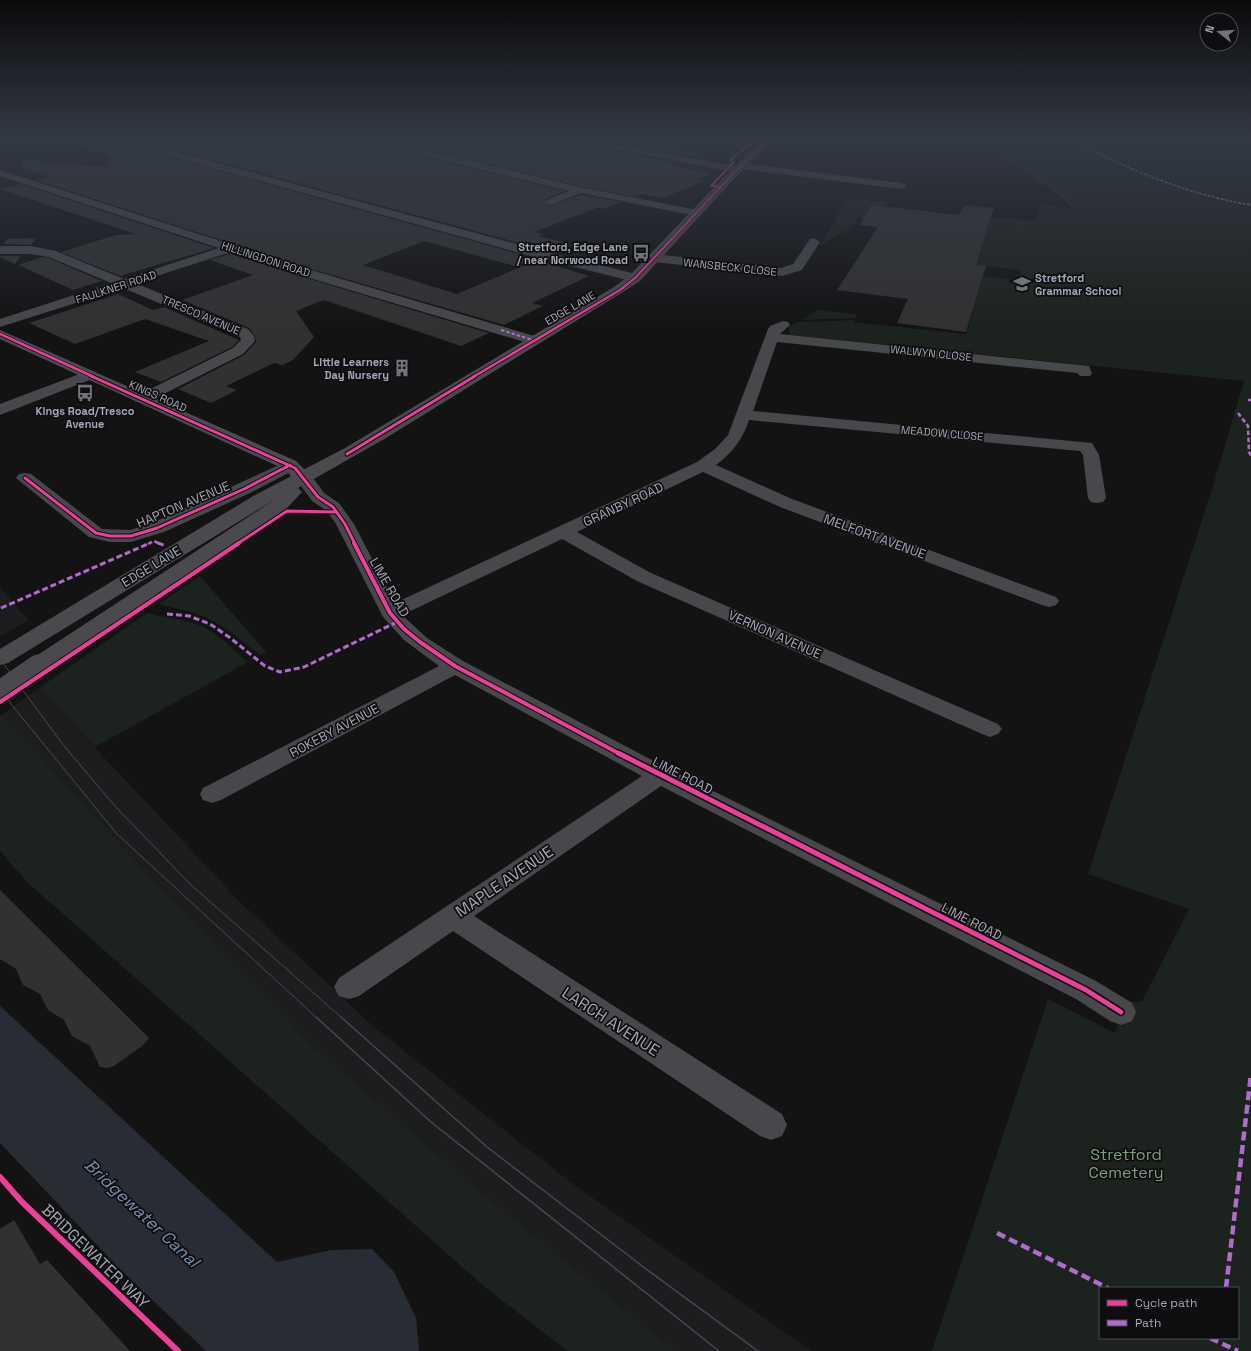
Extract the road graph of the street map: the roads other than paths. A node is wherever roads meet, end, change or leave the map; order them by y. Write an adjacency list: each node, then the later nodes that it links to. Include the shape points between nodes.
1 (87, 201): 9 (street, HILLINGDON ROAD)
2 (345, 201): 7 (street)
3 (636, 201): 5 (street)
4 (708, 201): 5 (highway, EDGE LANE)
5 (697, 213): 11 (highway, EDGE LANE)
6 (430, 216): 7 (street)
7 (418, 221): 12 (street)
8 (814, 242): 11 (street, WANSBECK CLOSE, via 798,267 782,272)
9 (232, 248): 13 (street, FAULKNER ROAD); 17 (street, HILLINGDON ROAD, via 297,270)
10 (0, 250): 13 (street, via 30,250 52,254)
11 (654, 258): 12 (highway, EDGE LANE)
12 (636, 278): 17 (highway, EDGE LANE, via 620,290)
13 (127, 284): 14 (street, FAULKNER ROAD); 20 (street, TRESCO AVENUE, via 243,332 248,341 238,351)
14 (0, 323)
15 (778, 331): 18 (street, WALWYN CLOSE, via 1084,369); 22 (street, GRANBY ROAD)
16 (0, 334): 19 (street, KINGS ROAD)
17 (533, 340): 24 (highway, EDGE LANE)
18 (1085, 373)
19 (90, 375): 20 (street, KINGS ROAD); 21 (street)
20 (142, 399): 24 (street, KINGS ROAD)
21 (0, 410)
22 (744, 415): 23 (street, GRANBY ROAD, via 729,446); 26 (street, MEADOW CLOSE, via 1086,447 1091,455)
23 (703, 466): 27 (street, GRANBY ROAD); 28 (street, MELFORT AVENUE, via 786,503)
24 (297, 472): 25 (street, HAPTON AVENUE, via 244,489 157,528 131,536 96,533); 29 (street, LIME ROAD, via 318,496 333,506 345,524); 30 (highway, EDGE LANE, via 261,499); 32 (highway, EDGE LANE, bridge, via 280,505)
25 (25, 478)
26 (1098, 498)
27 (563, 532): 29 (street, GRANBY ROAD); 33 (street, VERNON AVENUE, via 644,577)
28 (1049, 601)
29 (390, 613): 31 (street, LIME ROAD, via 411,636)
30 (6, 654)
31 (455, 666): 34 (street, LIME ROAD); 35 (street, ROKEBY AVENUE)
32 (0, 691)
33 (990, 728)
34 (660, 775): 36 (street, MAPLE AVENUE); 38 (street, LIME ROAD, via 1086,990)
35 (212, 794)
36 (452, 916): 37 (street, MAPLE AVENUE); 39 (street, LARCH AVENUE)
37 (349, 986)
38 (1121, 1012)
39 (771, 1125)

